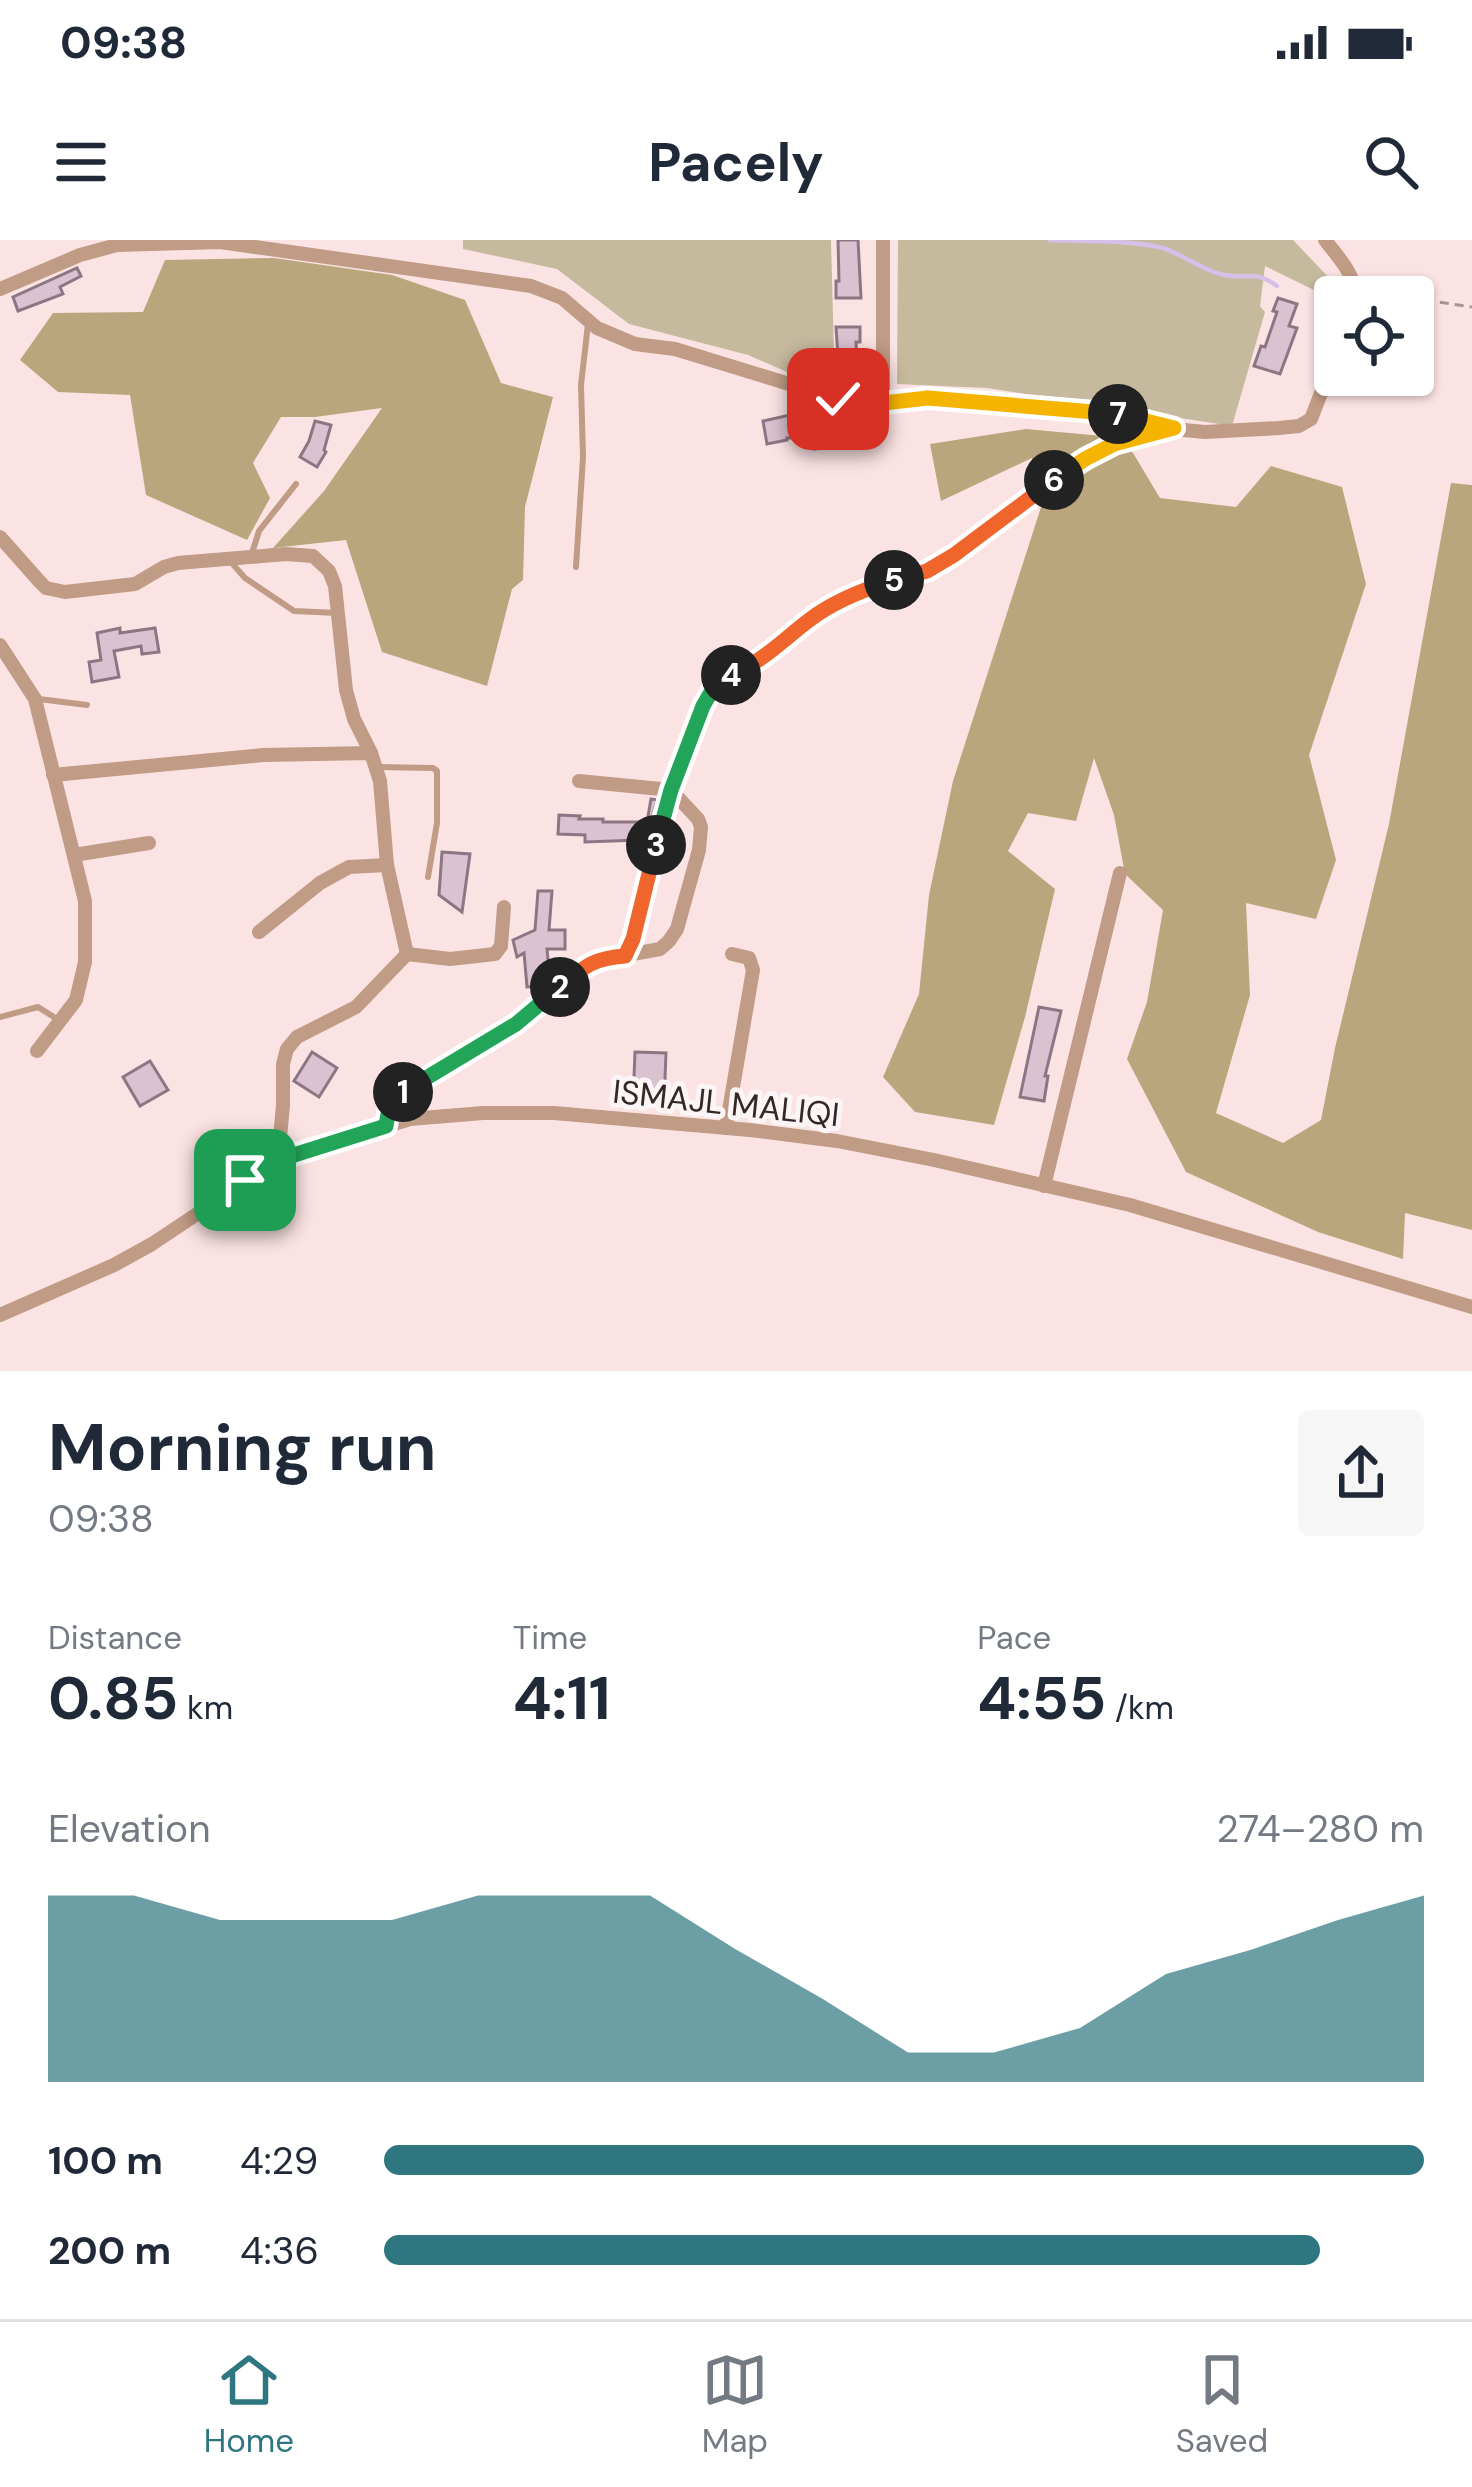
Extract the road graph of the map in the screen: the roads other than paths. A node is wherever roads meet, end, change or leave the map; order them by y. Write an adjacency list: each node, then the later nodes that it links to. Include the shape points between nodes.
1 (883, 240): 8 (street)
2 (1325, 240): 4 (street)
3 (267, 244): 5 (street, via 117,245); 6 (street, via 531,286)
4 (1351, 276)
5 (1, 285)
6 (589, 320): 8 (street, via 635,344 838,399); 14 (lane)
7 (1320, 396): 9 (street, via 1306,423)
8 (883, 403): 9 (street, via 930,398 1111,412)
9 (1174, 428): 22 (street, via 1085,459 954,555 813,617 722,680 703,706)
10 (296, 484): 12 (lane, via 259,531)
11 (0, 537): 13 (street, via 55,591 135,584 164,567)
12 (251, 556): 13 (street); 15 (street, via 313,556 329,571)
13 (228, 559): 15 (lane, via 294,611)
14 (575, 567)
15 (338, 613): 19 (street, via 346,690)
16 (0, 645): 17 (street)
17 (35, 699): 18 (lane); 20 (street)
18 (87, 704)
19 (374, 760): 20 (street, via 262,754); 25 (street); 27 (lane, via 436,771)
20 (53, 775): 24 (street)
21 (579, 781): 22 (street)
22 (671, 790): 32 (street); 32 (street, via 698,819 699,850 677,929 660,949)
23 (149, 843): 24 (street)
24 (74, 855): 34 (street, via 86,901 85,962 76,1000)
25 (388, 866): 29 (street, via 349,867); 30 (street)
26 (1120, 874): 39 (street)
27 (428, 877)
28 (504, 907): 30 (street, via 495,953)
29 (259, 932)
30 (407, 954): 38 (street, via 356,1007 287,1048)
31 (732, 954): 37 (street, via 749,958 753,970)
32 (625, 956): 36 (street, via 590,962 516,1024 411,1085 389,1108)
33 (0, 1017): 34 (lane, via 38,1007)
34 (60, 1022): 35 (street)
35 (37, 1051)
36 (386, 1126): 37 (street, ISMAJL MALIQI, via 554,1113); 38 (street, ISMAJL MALIQI)
37 (725, 1128): 39 (street, ISMAJL MALIQI, via 837,1142)
38 (278, 1160): 41 (street, ISMAJL MALIQI, via 152,1244)
39 (1044, 1186): 40 (street, ISMAJL MALIQI)
40 (1472, 1307)
41 (0, 1315)

